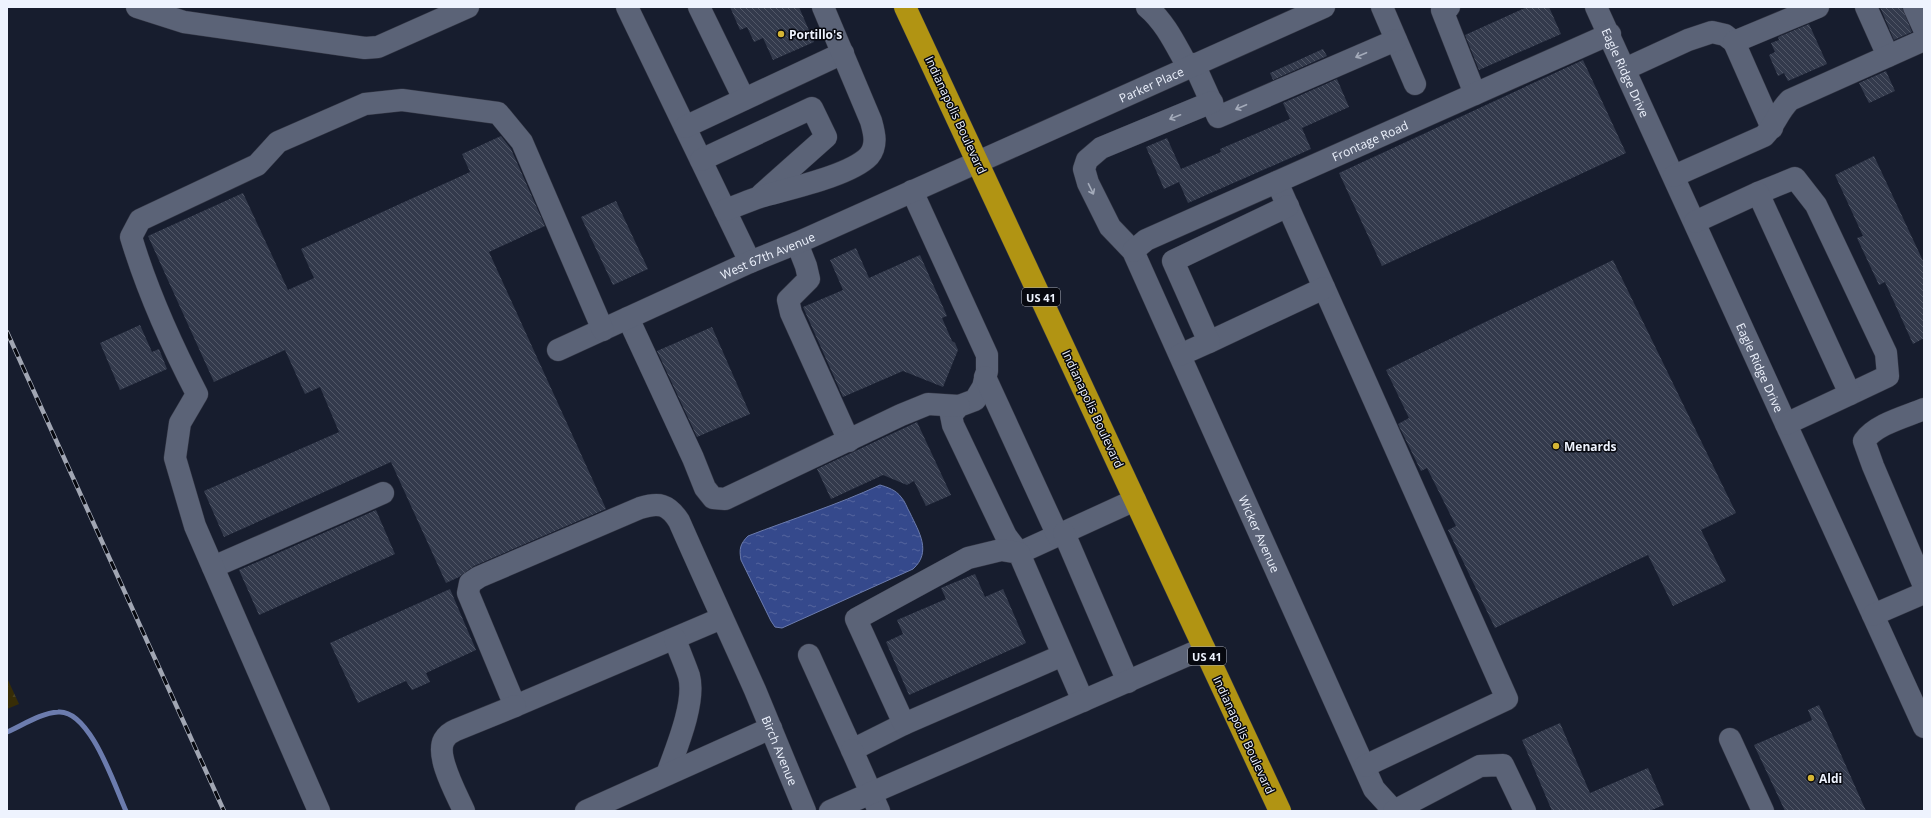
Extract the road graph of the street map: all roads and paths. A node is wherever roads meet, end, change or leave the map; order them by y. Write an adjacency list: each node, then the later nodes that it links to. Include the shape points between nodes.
1 (137, 7): 2 (street, via 184,22 365,48 378,47)
2 (468, 7)
3 (628, 7): 28 (street)
4 (699, 7): 26 (street)
5 (823, 7): 20 (street)
6 (905, 7): 31 (highway, Indianapolis Boulevard / US 41)
7 (1147, 7): 22 (street, via 1169,32)
8 (1382, 7): 17 (street)
9 (1596, 7): 16 (street, Eagle Ridge Drive)
10 (1818, 7): 19 (street)
11 (1866, 7): 21 (street)
12 (1914, 7): 15 (street)
13 (1444, 8): 25 (street)
14 (1310, 10): 22 (street, Parker Place)
15 (1924, 29)
16 (1610, 34): 23 (street, Eagle Ridge Drive); 25 (street, Frontage Road)
17 (1396, 40): 24 (street); 27 (street, Wicker Avenue, one-way to 27)
18 (1924, 40): 21 (street)
19 (1734, 42): 23 (street, via 1725,35 1712,32 1688,40); 29 (street)
20 (843, 53): 26 (street); 36 (street, via 871,121 876,140 869,155 854,165 815,182)
21 (1888, 56): 29 (street, via 1790,100 1780,110)
22 (1191, 66): 27 (street); 31 (street, Parker Place)
23 (1625, 69): 32 (street, Eagle Ridge Drive)
24 (1415, 84)
25 (1475, 94): 33 (street, Frontage Road)
26 (744, 99): 28 (street)
27 (1215, 110): 41 (street, Wicker Avenue, one-way to 41, via 1101,148 1087,160 1084,169 1088,183 1110,227)
28 (685, 127): 30 (street)
29 (1772, 128): 32 (street, via 1764,136)
30 (701, 160): 36 (street, via 812,108 826,137); 38 (street)
31 (978, 162): 34 (street, West 67th Avenue); 56 (highway, Indianapolis Boulevard / US 41)
32 (1674, 176): 39 (street, Eagle Ridge Drive)
33 (1277, 182): 37 (street); 41 (street, Frontage Road, via 1146,240)
34 (912, 191): 40 (street, West 67th Avenue); 49 (street, via 987,355)
35 (1758, 193): 39 (street); 50 (street); 50 (street, via 1795,178 1816,205 1886,353 1888,376)
36 (759, 197): 38 (street)
37 (1288, 206): 43 (street); 46 (street, via 1173,261)
38 (725, 210): 42 (street)
39 (1695, 222): 53 (street, Eagle Ridge Drive)
40 (797, 243): 42 (street, West 67th Avenue); 54 (street, via 809,280 788,300 790,312)
41 (1133, 251): 48 (street, Wicker Avenue)
42 (750, 262): 44 (street, West 67th Avenue)
43 (1324, 288): 46 (street); 76 (street, via 1507,699)
44 (628, 318): 45 (street, West 67th Avenue); 54 (street, via 705,488 713,498 725,499)
45 (603, 330): 47 (street, West 67th Avenue); 59 (street, via 522,142 498,113 402,100 365,104 278,142 257,165 140,220 131,237 138,261 197,394 180,423 175,458 194,526)
46 (1210, 342): 48 (street)
47 (558, 350)
48 (1180, 355): 76 (street, Wicker Avenue)
49 (985, 378): 51 (street, via 975,400); 57 (street)
50 (1850, 394): 53 (street)
51 (959, 406): 54 (street, via 928,404); 58 (street, via 951,414 953,425 1006,536)
52 (1924, 409): 60 (street, via 1881,427 1864,441)
53 (1786, 424): 62 (street, Eagle Ridge Drive)
54 (849, 441)
55 (383, 493): 59 (street)
56 (1135, 500): 57 (street); 65 (highway, Indianapolis Boulevard / US 41)
57 (1061, 535): 58 (street); 68 (street)
58 (1019, 553): 67 (street); 71 (street, via 1001,550 968,558 856,619)
59 (213, 567): 80 (street)
60 (1924, 586)
61 (1924, 593): 62 (street)
62 (1873, 615): 72 (street, Eagle Ridge Drive)
63 (722, 618): 64 (street); 70 (street, Birch Avenue, via 673,512 662,505 652,504 640,508 479,576 470,583 468,592 471,603); 73 (street, Birch Avenue)
64 (675, 639): 70 (street); 77 (street, via 690,678 689,697 684,727)
65 (1204, 648): 68 (street); 85 (highway, Indianapolis Boulevard / US 41)
66 (809, 655): 75 (street)
67 (1064, 655): 69 (street); 71 (street)
68 (1128, 682): 69 (street)
69 (1083, 701): 78 (street)
70 (515, 706): 81 (street, via 456,730 443,741 445,767)
71 (904, 724): 75 (street)
72 (1924, 727)
73 (771, 728): 77 (street); 83 (street, Birch Avenue)
74 (1730, 739): 79 (street)
75 (852, 750): 78 (street)
76 (1364, 766): 86 (street, Wicker Avenue, via 1374,789)
77 (667, 774): 82 (street)
78 (875, 802): 84 (street)
79 (1761, 810)
80 (319, 811)
81 (464, 811)
82 (586, 811)
83 (805, 811)
84 (830, 811)
85 (1280, 811)
86 (1394, 811): 87 (street, via 1480,766 1503,765)
87 (1525, 811)

